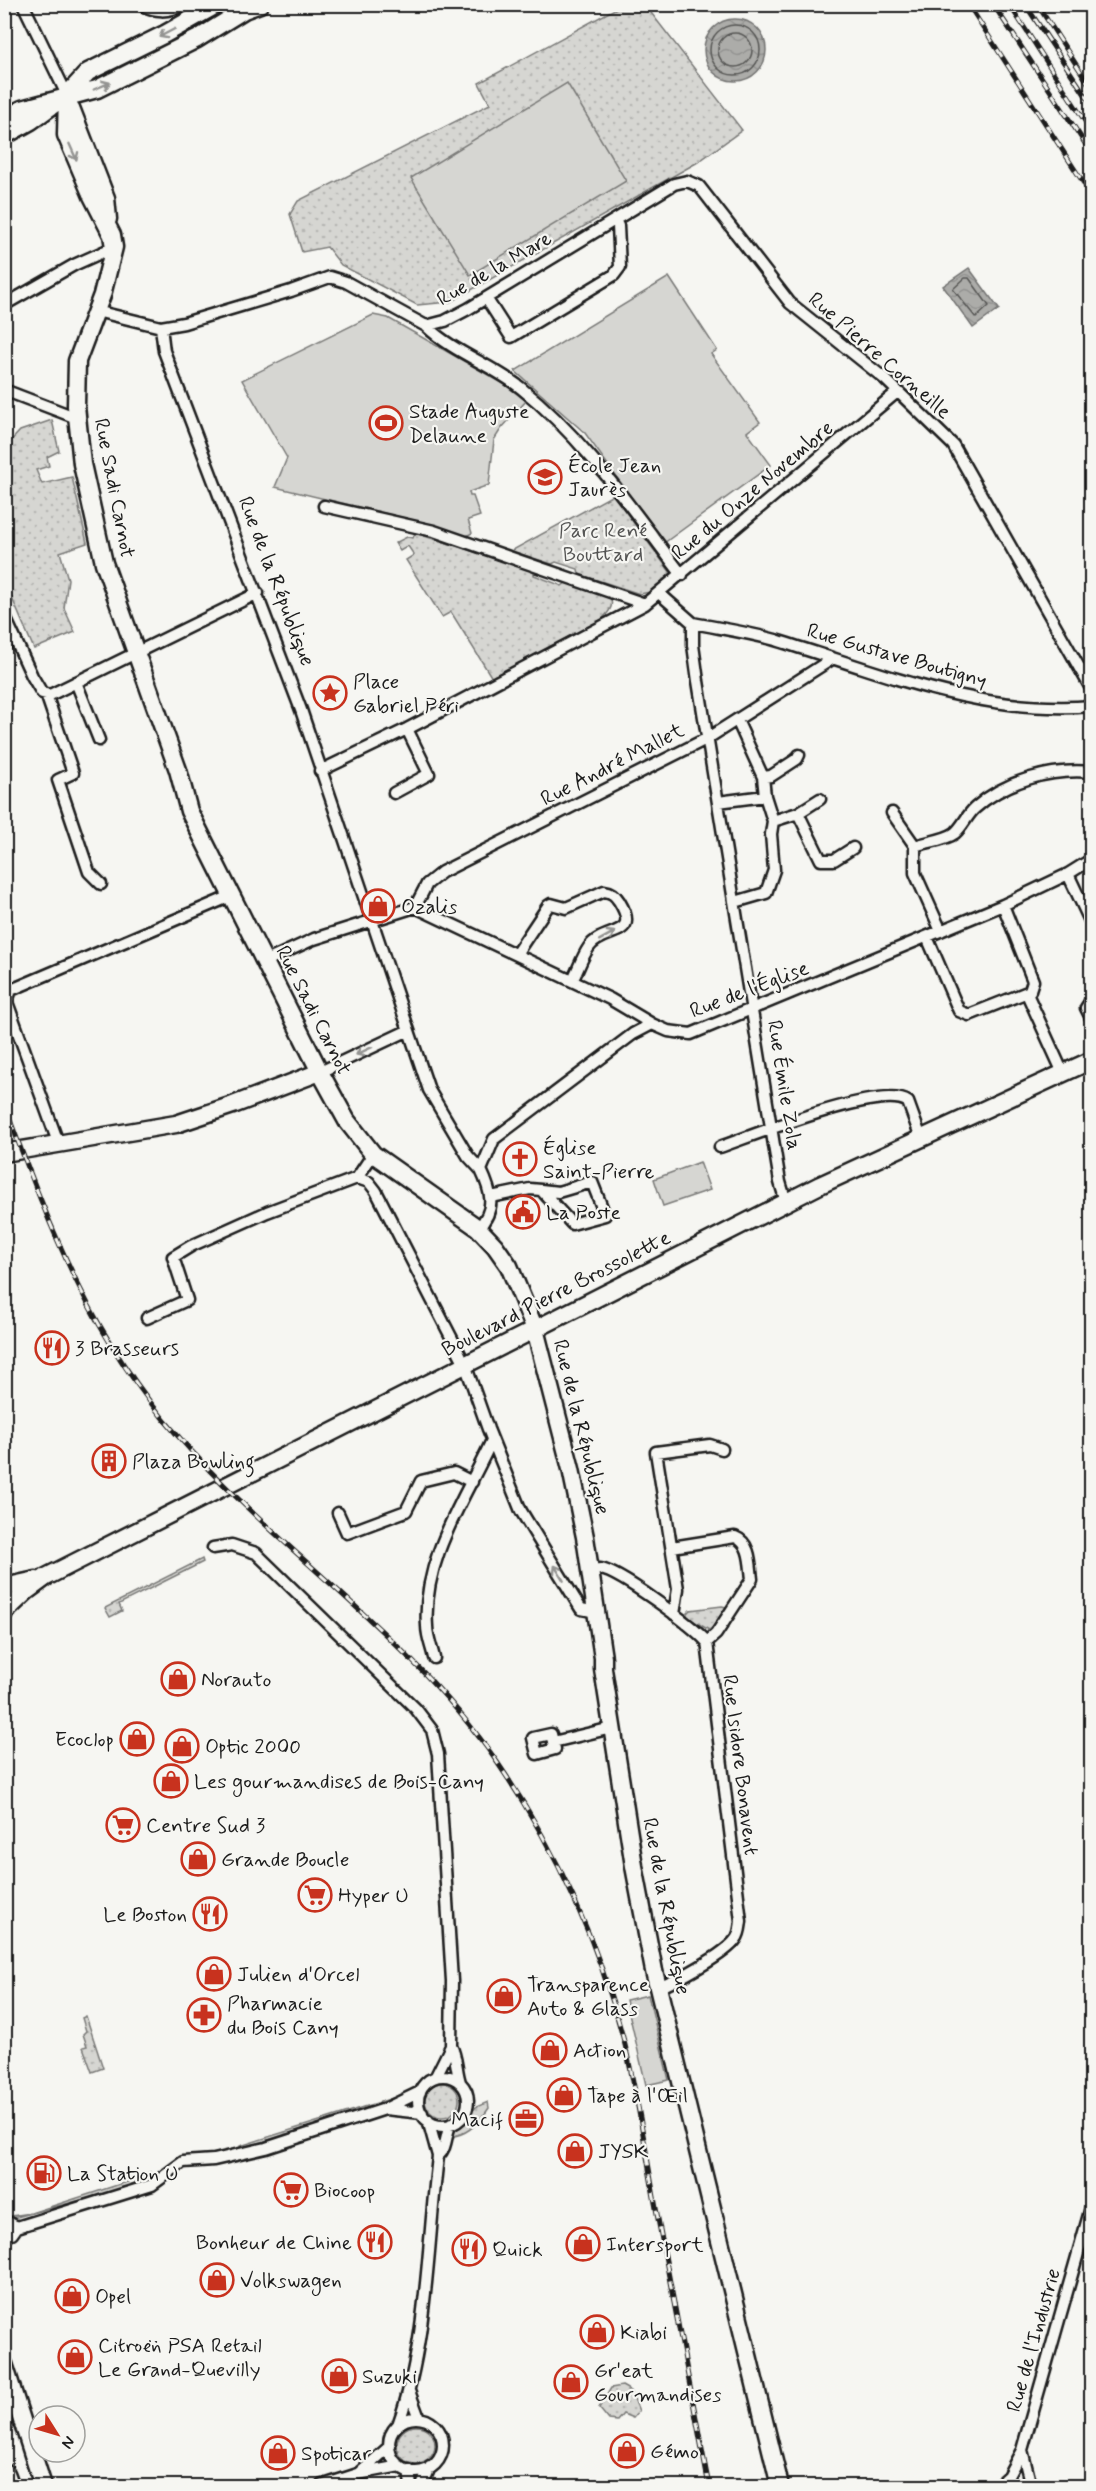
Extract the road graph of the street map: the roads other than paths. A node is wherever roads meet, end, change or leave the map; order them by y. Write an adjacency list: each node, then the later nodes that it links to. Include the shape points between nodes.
1 (139, 4): 2 (street, via 156,12 174,10)
2 (184, 4)
3 (218, 4): 6 (street, one-way to 6, via 88,72)
4 (261, 4): 6 (street, one-way to 4, via 97,89 136,71)
5 (26, 6): 6 (street)
6 (67, 95): 7 (street, via 21,109); 8 (street); 11 (street, Rue Sadi Carnot, via 66,135 109,226)
7 (4, 119)
8 (4, 136)
9 (699, 186): 10 (street, Rue de la Mare, via 687,181 674,184); 18 (street, Rue Pierre Corneille, via 790,303 869,366)
10 (615, 220): 12 (street, Rue de la Mare); 12 (street, via 620,267 614,275 511,337)
11 (114, 248): 13 (street); 14 (street, Rue Sadi Carnot)
12 (486, 298): 15 (street, Rue de la Mare, via 445,321)
13 (4, 305)
14 (96, 311): 16 (street, Rue de la Mare); 19 (street, Rue Sadi Carnot, via 77,361)
15 (426, 326): 16 (street, Rue de la Mare, via 330,277); 21 (street, via 441,340 520,387 571,432)
16 (161, 327): 22 (street, Rue de la République, via 164,351)
17 (4, 390): 19 (street)
18 (896, 393): 21 (street, Rue du Onze Novembre); 30 (street, Rue Pierre Corneille, via 953,445)
19 (77, 418): 27 (street, Rue Sadi Carnot, via 82,464 104,563)
20 (324, 506): 24 (street, via 434,531)
21 (682, 575): 23 (street, Rue du Onze Novembre)
22 (258, 593): 27 (street); 38 (street, Rue de la République)
23 (660, 594): 24 (street, Rue du Onze Novembre); 26 (street)
24 (645, 604): 34 (street, Rue du Onze Novembre)
25 (4, 615): 31 (street, via 32,676)
26 (693, 623): 28 (street, Rue Gustave Boutigny, via 780,641); 35 (street, Rue Émile Zola)
27 (135, 653): 29 (street); 53 (street, Rue Sadi Carnot, via 178,770 182,795)
28 (832, 659): 32 (street, Rue Gustave Boutigny, via 962,698 1016,707); 33 (street, Rue André Mallet)
29 (76, 682): 31 (street); 36 (street)
30 (1092, 690)
31 (46, 694): 52 (street, via 73,773 57,780 89,872)
32 (1092, 706)
33 (737, 720): 35 (street, Rue André Mallet); 40 (street)
34 (407, 729): 38 (street, Rue du Onze Novembre); 41 (street, via 429,774)
35 (708, 738): 44 (street, Rue Émile Zola); 56 (street, Rue André Mallet, via 442,872 427,884)
36 (99, 740)
37 (799, 755): 40 (street, via 771,776)
38 (320, 771): 57 (street, Rue de la République)
39 (1092, 772): 48 (street, via 1017,782 973,809 954,834)
40 (763, 777): 42 (street)
41 (394, 792)
42 (765, 795): 44 (street); 47 (street)
43 (820, 799): 45 (street)
44 (718, 802): 54 (street, Rue Émile Zola)
45 (798, 813): 47 (street); 49 (street, via 821,860 834,860)
46 (892, 813): 48 (street)
47 (773, 821): 54 (street, via 774,870 766,893)
48 (915, 846): 59 (street, via 915,873)
49 (853, 848)
50 (1092, 859): 51 (street, Rue de l'Église)
51 (1068, 874): 55 (street, Rue de l'Église); 58 (street)
52 (102, 884)
53 (231, 896): 62 (street, Rue Sadi Carnot); 75 (street, via 7,995)
54 (735, 902): 66 (street, Rue Émile Zola)
55 (1003, 904): 59 (street, Rue de l'Église); 64 (street, via 1033,981)
56 (415, 907): 57 (street); 61 (street, Rue de l'Église)
57 (372, 920): 62 (street, via 314,939); 69 (street, Rue de la République)
58 (1092, 925)
59 (941, 931): 60 (street, Rue de l'Église)
60 (927, 937): 64 (street, via 959,1011 969,1015); 66 (street, Rue de l'Église)
61 (516, 954): 63 (street, Rue de l'Église); 63 (street, one-way to 61, via 590,945 624,927 628,920 610,892 563,908 551,904)
62 (264, 962): 71 (street, Rue Sadi Carnot)
63 (572, 981): 68 (street, Rue de l'Église)
64 (1030, 991): 72 (street, via 1028,996)
65 (1092, 999): 67 (street, via 1086,1008)
66 (753, 1010): 68 (street, Rue de l'Église, via 691,1034); 73 (street, Rue Émile Zola)
67 (1092, 1020)
68 (652, 1024): 79 (street, via 633,1034 494,1139)
69 (407, 1031): 71 (street, one-way to 71); 79 (street, Rue de la République, via 429,1090 468,1156)
70 (1092, 1060): 72 (street, Boulevard Pierre Brossolette)
71 (320, 1072): 75 (street, via 176,1124); 78 (street, Rue Sadi Carnot, via 347,1121)
72 (1063, 1073): 74 (street, Boulevard Pierre Brossolette)
73 (772, 1129): 74 (street, via 838,1105 898,1098 908,1102); 76 (street); 83 (street, Rue Émile Zola)
74 (921, 1138): 83 (street, Boulevard Pierre Brossolette)
75 (59, 1145): 77 (street)
76 (720, 1147)
77 (4, 1154)
78 (373, 1154): 80 (street); 84 (street, Rue Sadi Carnot)
79 (481, 1170): 82 (street)
80 (357, 1178): 85 (street, via 267,1212 172,1257 187,1299); 87 (street, via 369,1182 376,1191)
81 (541, 1190): 81 (street, via 558,1192 592,1182 605,1215 572,1224); 82 (street)
82 (491, 1197): 84 (street, via 488,1217)
83 (786, 1202): 86 (street, Boulevard Pierre Brossolette)
84 (478, 1228): 86 (street, Rue Sadi Carnot, via 508,1266)
85 (147, 1318)
86 (534, 1329): 87 (street, Boulevard Pierre Brossolette); 94 (street, Rue de la République, via 571,1469)
87 (465, 1364): 88 (street); 95 (street, Boulevard Pierre Brossolette)
88 (492, 1440): 90 (street); 98 (street, one-way to 88, via 581,1609 527,1521)
89 (722, 1449): 92 (street, via 710,1445 656,1452)
90 (472, 1482): 91 (street, via 454,1473 421,1481 406,1511 347,1533); 101 (street, via 442,1541 432,1571 426,1628)
91 (338, 1513)
92 (672, 1547): 99 (street, via 678,1589); 100 (street, via 735,1537 746,1546 752,1579)
93 (213, 1548): 105 (street, via 232,1545 256,1553 416,1708 432,1730 438,1755 452,1981)
94 (591, 1571): 98 (street, Rue de la République); 99 (street, via 600,1569 617,1576)
95 (46, 1577): 96 (street, Boulevard Pierre Brossolette); 97 (street, Boulevard Pierre Brossolette)
96 (4, 1587)
97 (5, 1611)
98 (597, 1612): 102 (street, Rue de la République)
99 (674, 1614): 100 (street)
100 (707, 1642): 104 (street, Rue Isidore Bonavent, via 740,1932 730,1946 676,1981)
101 (434, 1658)
102 (612, 1728): 103 (street); 104 (street, Rue de la République)
103 (553, 1742)
104 (658, 1988): 132 (street, Rue de la République)
105 (451, 2046): 106 (street); 107 (street)
106 (436, 2076): 107 (street); 108 (street)
107 (460, 2082): 111 (street, via 467,2104 462,2116)
108 (420, 2092): 109 (street); 110 (street, via 419,2106)
109 (385, 2109): 110 (street); 115 (street, via 253,2152 183,2162 152,2185)
110 (425, 2117): 111 (street, via 438,2125); 112 (street)
111 (451, 2124): 112 (street)
112 (438, 2156): 118 (street, via 418,2344)
113 (1092, 2204): 122 (street, Rue de l'Industrie)
114 (4, 2224): 115 (street)
115 (18, 2227): 116 (street)
116 (4, 2236)
117 (4, 2364): 128 (street)
118 (409, 2391): 119 (street); 120 (street)
119 (419, 2418): 120 (street); 123 (street, via 435,2425 442,2439 440,2457)
120 (398, 2426): 121 (street)
121 (390, 2446): 124 (street, via 393,2457); 125 (street)
122 (1022, 2450): 133 (street); 134 (street, Rue de l'Industrie)
123 (430, 2467): 124 (street); 131 (street)
124 (404, 2468): 125 (street); 130 (street)
125 (358, 2474): 129 (street)
126 (4, 2475): 127 (highway)
127 (8, 2487)
128 (44, 2487)
129 (321, 2487)
130 (411, 2487)
131 (422, 2487)
132 (780, 2487)
133 (998, 2487)
134 (1031, 2487)

